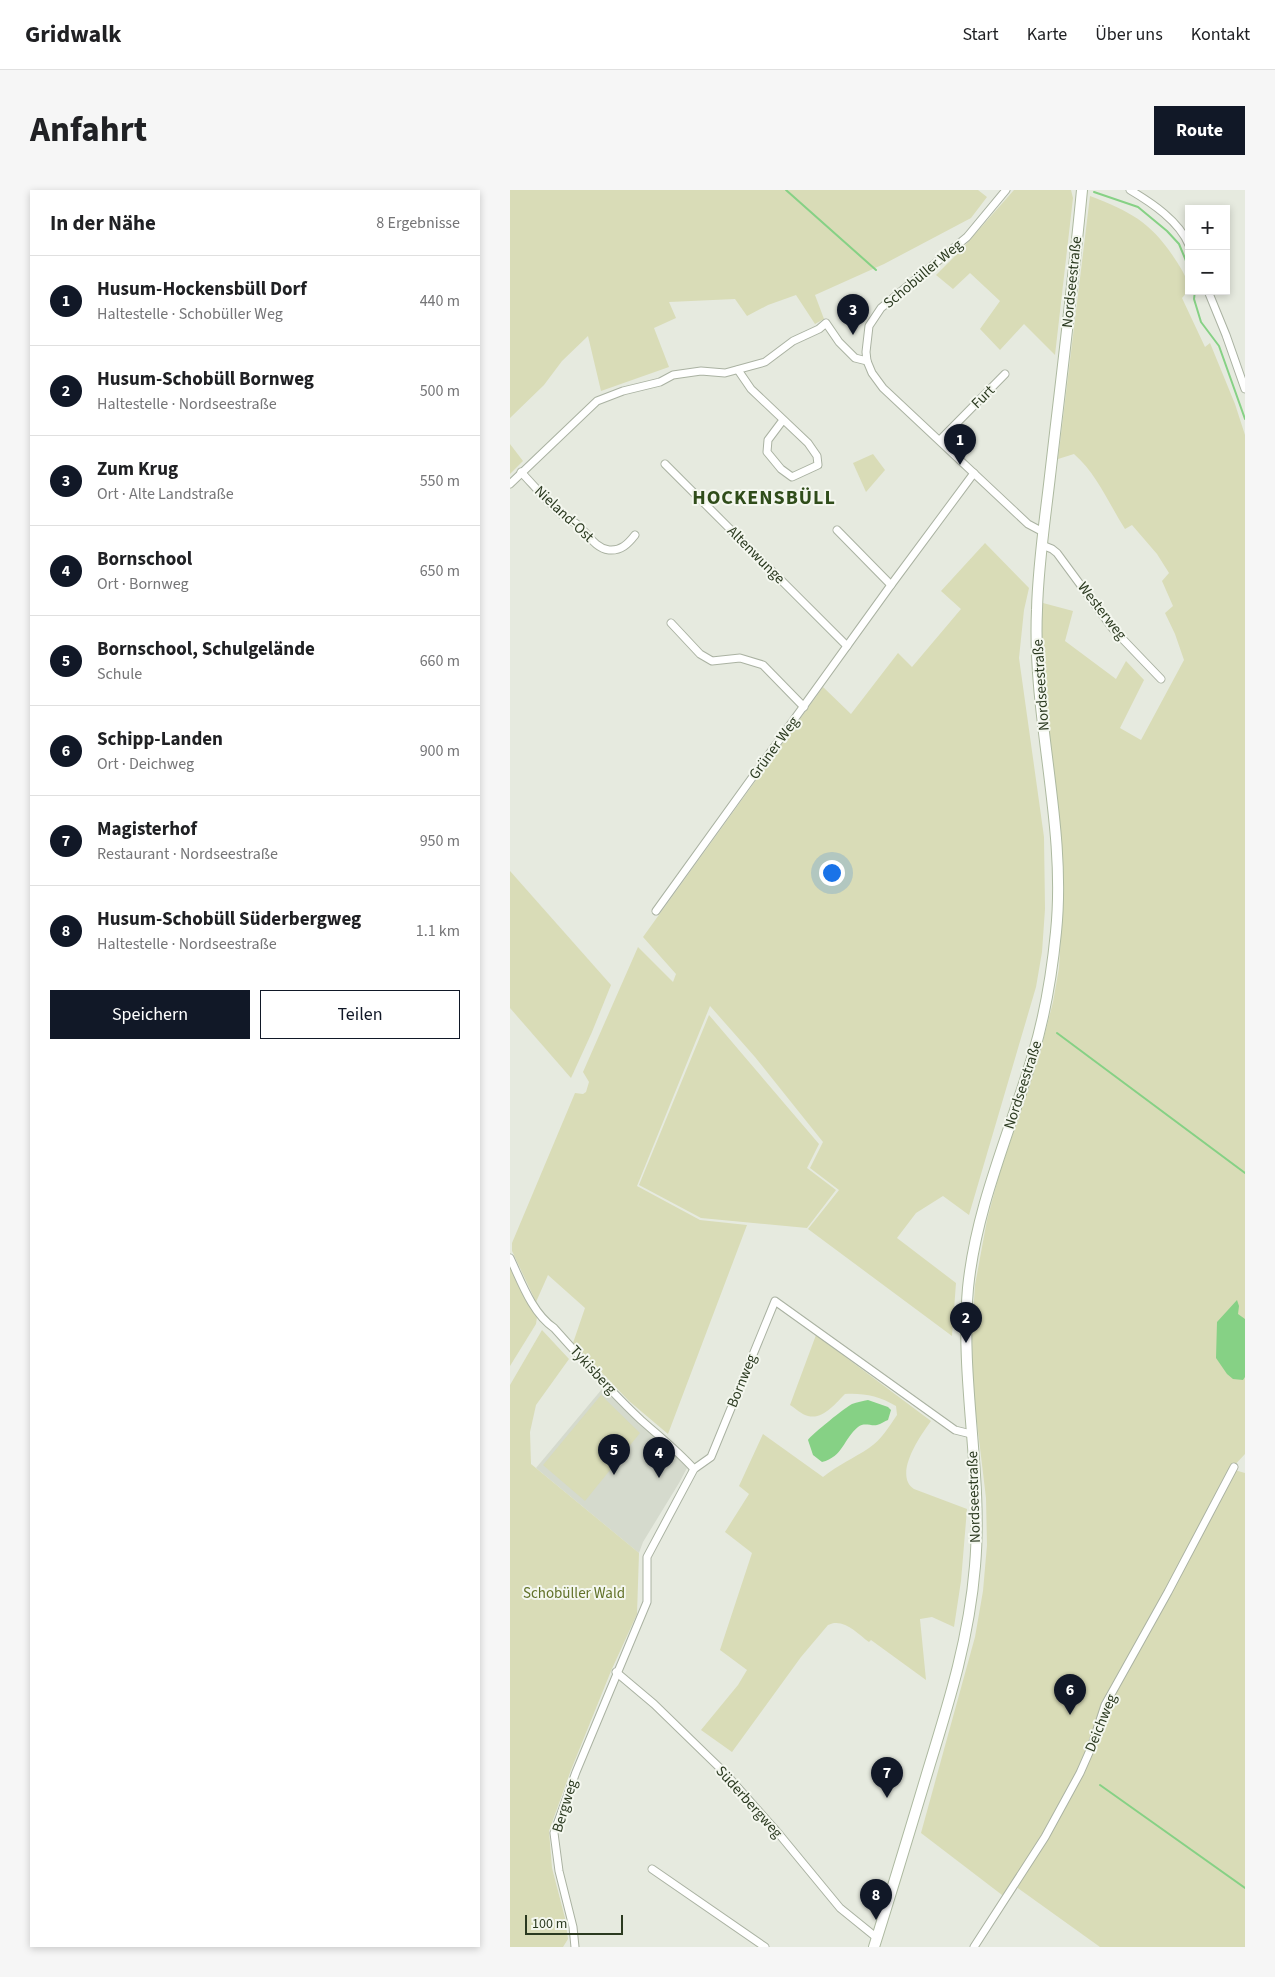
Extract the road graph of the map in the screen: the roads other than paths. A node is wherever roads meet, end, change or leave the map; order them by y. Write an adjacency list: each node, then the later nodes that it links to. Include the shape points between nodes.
1 (1006, 190): 6 (street, Schobüller Weg, via 967,237 881,308 869,326)
2 (1082, 190): 17 (main road, Nordseestraße)
3 (1130, 190): 4 (street, via 1178,227)
4 (1185, 238)
5 (1210, 295): 9 (street)
6 (867, 361): 7 (street, via 855,358 826,323 793,341 765,362); 11 (street, via 883,388)
7 (738, 370): 10 (street, via 751,389); 13 (street, via 674,375 598,402)
8 (1005, 374): 11 (street, Furt)
9 (1245, 389)
10 (783, 420): 10 (street, via 817,456 818,465 792,477 767,452 768,440)
11 (940, 440): 14 (street)
12 (665, 464): 22 (street, Altenwunge)
13 (522, 472): 15 (street); 18 (street, Nieland-Ost, via 564,517 577,524 603,548 619,549)
14 (974, 472): 17 (street, via 1028,524); 20 (street, Grüner Weg)
15 (510, 484)
16 (837, 530): 20 (street)
17 (1043, 532): 19 (main road, Nordseestraße)
18 (635, 536)
19 (1042, 545): 23 (street, Westerweg, via 1057,553 1112,629); 27 (main road, Nordseestraße, via 1037,658 1051,788 1058,885 1057,926 1047,998 1034,1052 980,1218 975,1247 966,1342)
20 (891, 585): 22 (street, Grüner Weg)
21 (671, 623): 24 (street, via 700,654 712,661 740,658 763,665)
22 (847, 646): 24 (street, Grüner Weg)
23 (1161, 679)
24 (804, 707): 25 (street, Grüner Weg)
25 (656, 911)
26 (510, 1258): 29 (street, Tykisberg, via 526,1292 548,1324)
27 (971, 1434): 29 (street, Bornweg, via 955,1430 775,1301 711,1457); 32 (main road, Nordseestraße, via 976,1545 966,1637 949,1706)
28 (1234, 1467): 35 (street, Deichweg, via 1105,1705 1080,1772 1045,1836)
29 (694, 1469): 30 (street, Bornweg, via 646,1557 647,1602)
30 (616, 1672): 32 (street, Süderbergweg, via 725,1773 840,1908); 33 (street, Bergweg, via 554,1833)
31 (652, 1869): 34 (street)
32 (875, 1942)
33 (574, 1947)
34 (765, 1947)
35 (974, 1947)

